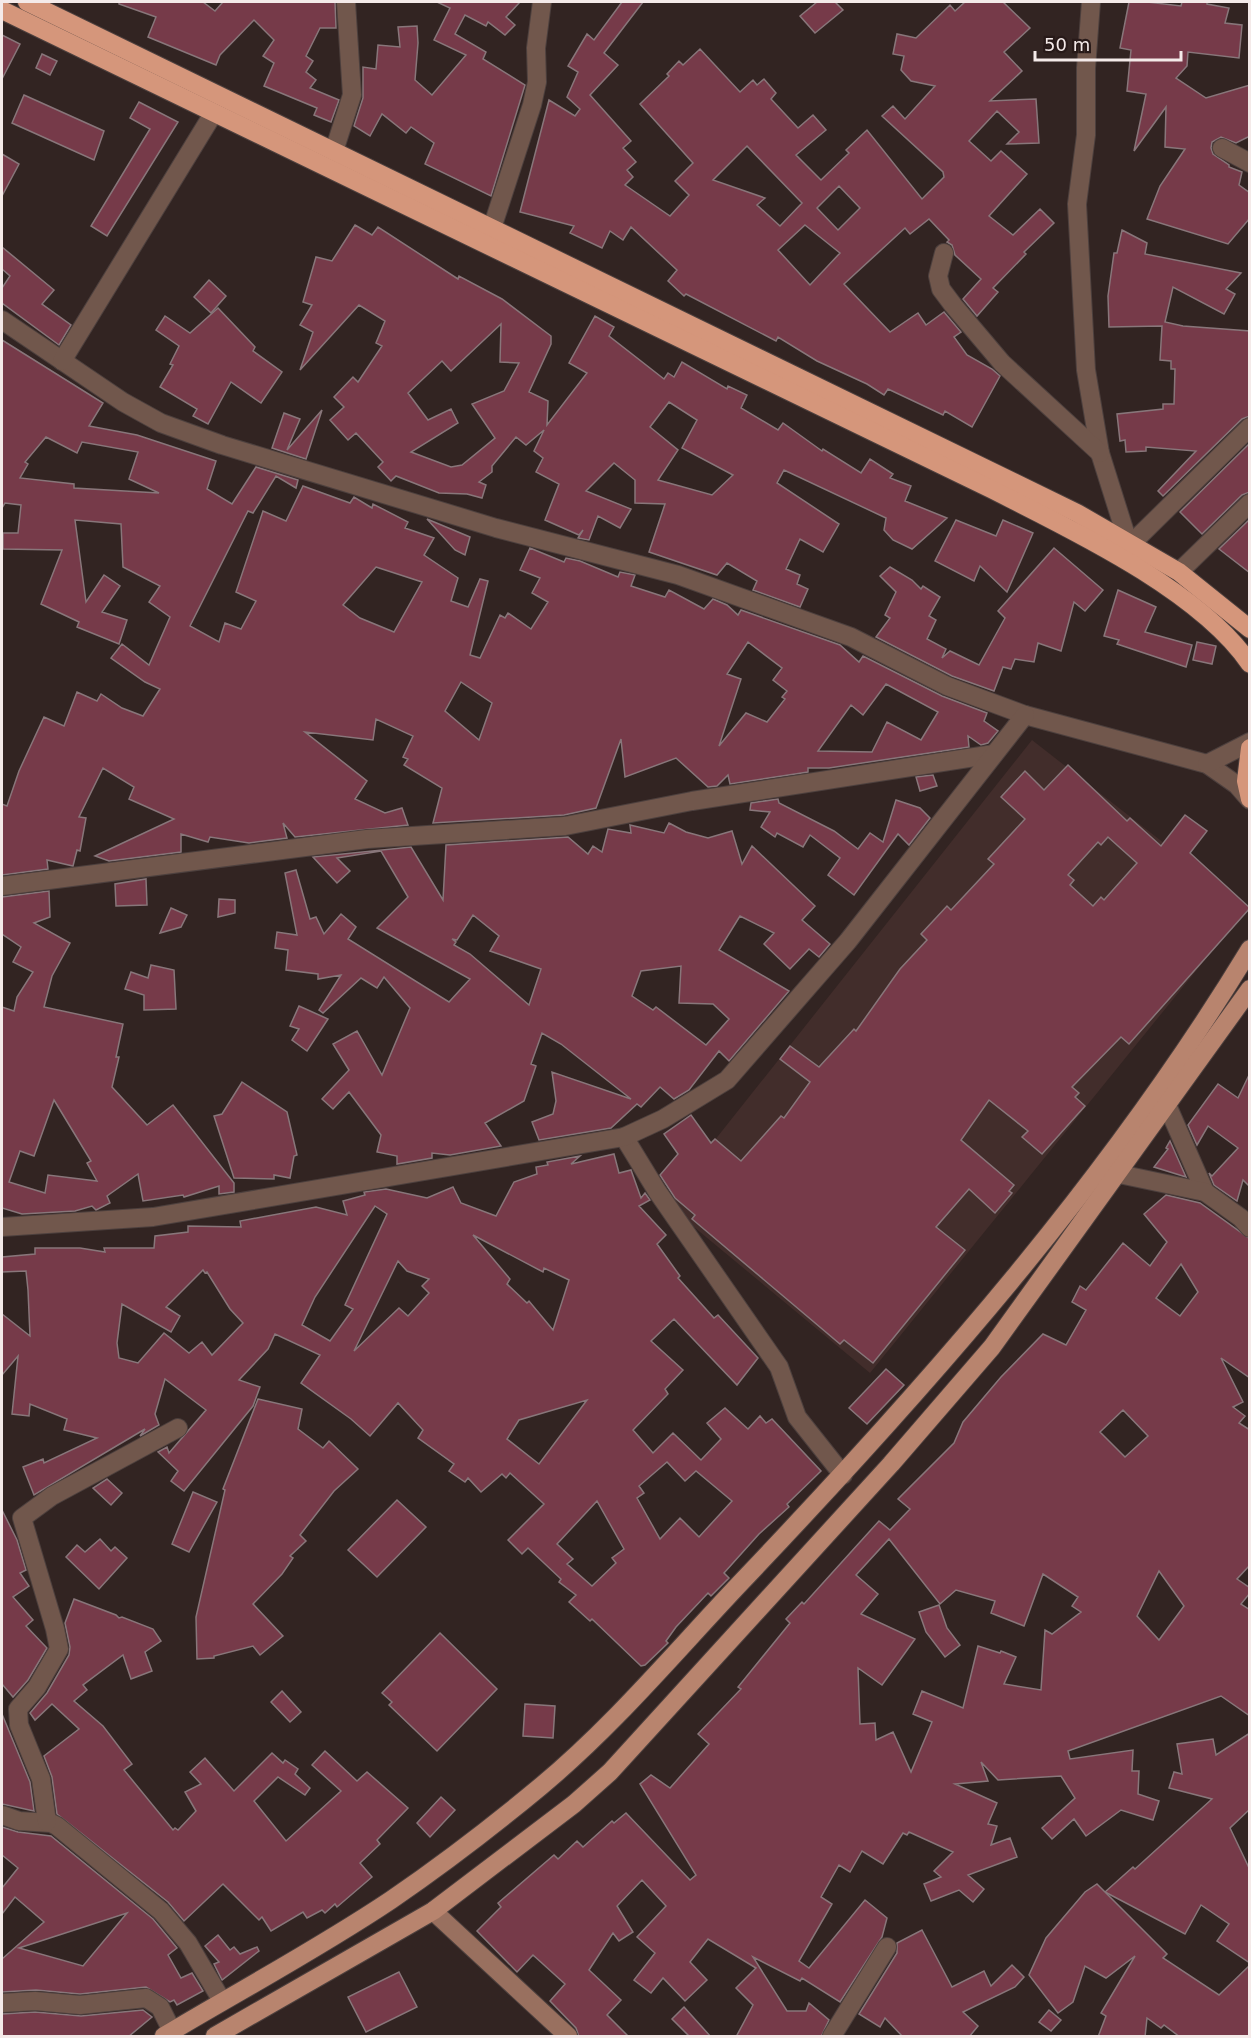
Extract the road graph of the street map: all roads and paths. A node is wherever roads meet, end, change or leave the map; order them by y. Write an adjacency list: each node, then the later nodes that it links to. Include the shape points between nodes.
1 (27, 2): 8 (highway)
2 (346, 2): 8 (street, via 352,95)
3 (542, 2): 10 (street, via 532,105)
4 (1091, 2): 15 (street, via 1086,135 1077,204 1086,370)
5 (2, 10): 6 (highway)
6 (213, 114): 13 (street); 20 (highway, via 1090,539 1187,602 1218,627)
7 (1222, 148): 9 (street)
8 (334, 151): 10 (highway)
9 (1250, 163)
10 (492, 228): 17 (highway, via 1077,513)
11 (944, 253): 15 (street, via 938,276 941,289 953,305 1002,363)
12 (2, 320): 13 (street)
13 (62, 361): 21 (street, via 161,423 496,528 678,575 851,638 947,686)
14 (1250, 427): 17 (street)
15 (1100, 453): 17 (street)
16 (1250, 503): 18 (street)
17 (1130, 543): 18 (highway)
18 (1179, 572): 19 (highway)
19 (1250, 629)
20 (1250, 664)
21 (1025, 715): 24 (street); 25 (street)
22 (1250, 742): 25 (street)
23 (1250, 748): 26 (highway, via 1246,781)
24 (994, 754): 27 (street, via 692,801 565,826 367,839); 31 (street, via 848,941 727,1080 663,1119)
25 (1207, 764): 26 (street, via 1238,785)
26 (1250, 800)
27 (2, 886)
28 (1250, 948): 37 (main road, via 1160,1084 1033,1256)
29 (1250, 989): 30 (main road)
30 (1167, 1105): 32 (main road); 33 (street)
31 (624, 1137): 34 (street, via 153,1217); 37 (street, via 779,1367 797,1417)
32 (1119, 1174): 33 (street); 40 (main road, via 992,1347 883,1473 610,1772)
33 (1206, 1192): 35 (street)
34 (2, 1227)
35 (1250, 1228)
36 (178, 1428): 39 (street, via 52,1496 22,1518 59,1649 37,1687 18,1709 19,1725 41,1779)
37 (843, 1475): 42 (main road, via 591,1740 543,1785 390,1900)
38 (2, 1815): 39 (street, via 19,1821)
39 (47, 1822): 42 (street, via 57,1826 161,1911 188,1943)
40 (433, 1911): 45 (main road); 46 (street)
41 (886, 1947): 47 (street)
42 (222, 2001): 44 (main road)
43 (2, 2003): 44 (street, via 80,2005 146,1998 160,2007)
44 (168, 2034)
45 (215, 2037)
46 (568, 2037)
47 (832, 2037)

